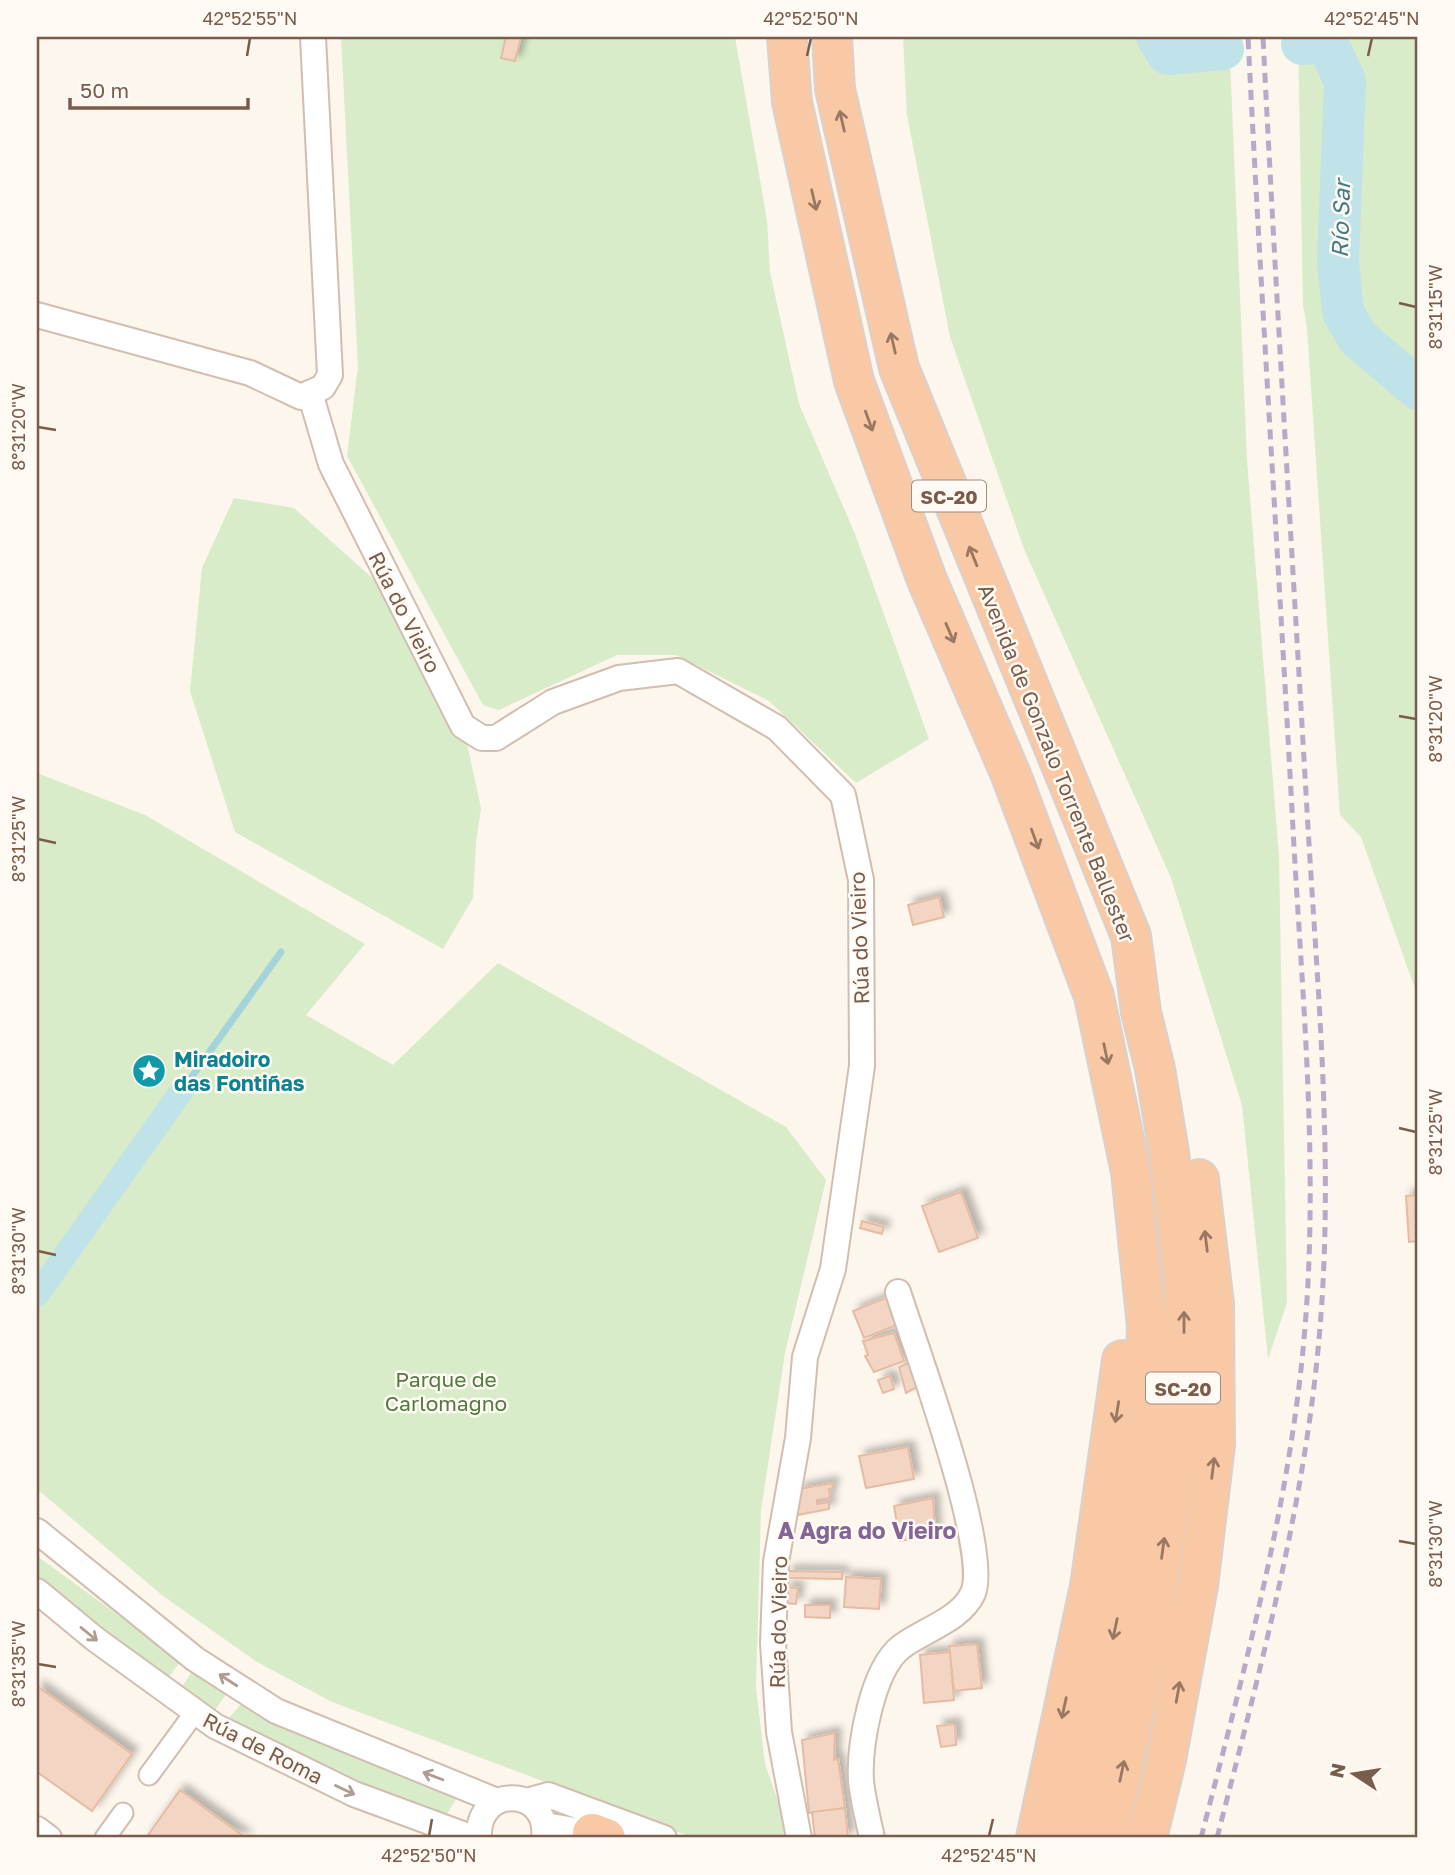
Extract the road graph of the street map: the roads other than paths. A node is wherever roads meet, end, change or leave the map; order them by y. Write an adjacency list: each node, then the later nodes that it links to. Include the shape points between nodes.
1 (313, 37): 5 (street, via 330,375 323,387)
2 (787, 37): 7 (highway, SC-20, one-way to 7, via 792,102 854,381 927,580 1011,775 1094,996)
3 (832, 37): 6 (highway, Avenida de Gonzalo Torrente Ballester / SC-20, one-way to 3, via 899,368 835,89)
4 (37, 315): 5 (street, via 250,373 301,397)
5 (310, 393): 26 (street, Rúa do Vieiro, via 331,464 463,726 482,738 496,738 553,702 608,682 678,671 777,728 843,794 861,880 862,1066 833,1269 805,1357 798,1438 776,1562 773,1643 779,1732)
6 (1131, 936): 31 (highway, Avenida de Gonzalo Torrente Ballester / SC-20, one-way to 6, via 1153,1626 1183,1401 1184,1285 1169,1152); 32 (highway, one-way to 6, via 1198,1586 1215,1445 1214,1304 1196,1162 1168,1026)
7 (1131, 1172): 15 (highway, one-way to 15, via 1120,1392 1090,1586); 30 (highway, SC-20, one-way to 30, via 1147,1326 1142,1459 1130,1559)
8 (898, 1292): 27 (street, via 968,1514 977,1573 973,1594 959,1611 900,1648 877,1687 864,1734 861,1780)
9 (37, 1531): 11 (street, Rúa de Roma)
10 (37, 1545): 11 (street, Rúa de Roma)
11 (76, 1564): 16 (street, Rúa de Roma, one-way to 11, via 276,1711 195,1659)
12 (37, 1591): 13 (street, Rúa de Roma, one-way to 13)
13 (195, 1712): 14 (street); 22 (street, Rúa de Roma, one-way to 22, via 354,1794)
14 (149, 1775)
15 (1047, 1789): 28 (highway); 29 (highway)
16 (496, 1801): 17 (street, Rúa de Roma); 22 (street, Rúa de Roma, via 482,1815)
17 (527, 1801): 20 (street, Rúa de Roma, via 548,1795); 21 (street, Rúa de Roma, via 535,1807)
18 (123, 1813): 24 (street)
19 (37, 1829): 23 (street)
20 (594, 1829): 21 (street, Rúa de Roma); 25 (street, Rúa de Roma)
21 (545, 1831)
22 (479, 1837)
23 (49, 1838)
24 (105, 1838)
25 (664, 1838)
26 (799, 1838)
27 (872, 1838)
28 (1019, 1838)
29 (1037, 1838)
30 (1071, 1838)
31 (1108, 1838)
32 (1147, 1838)

